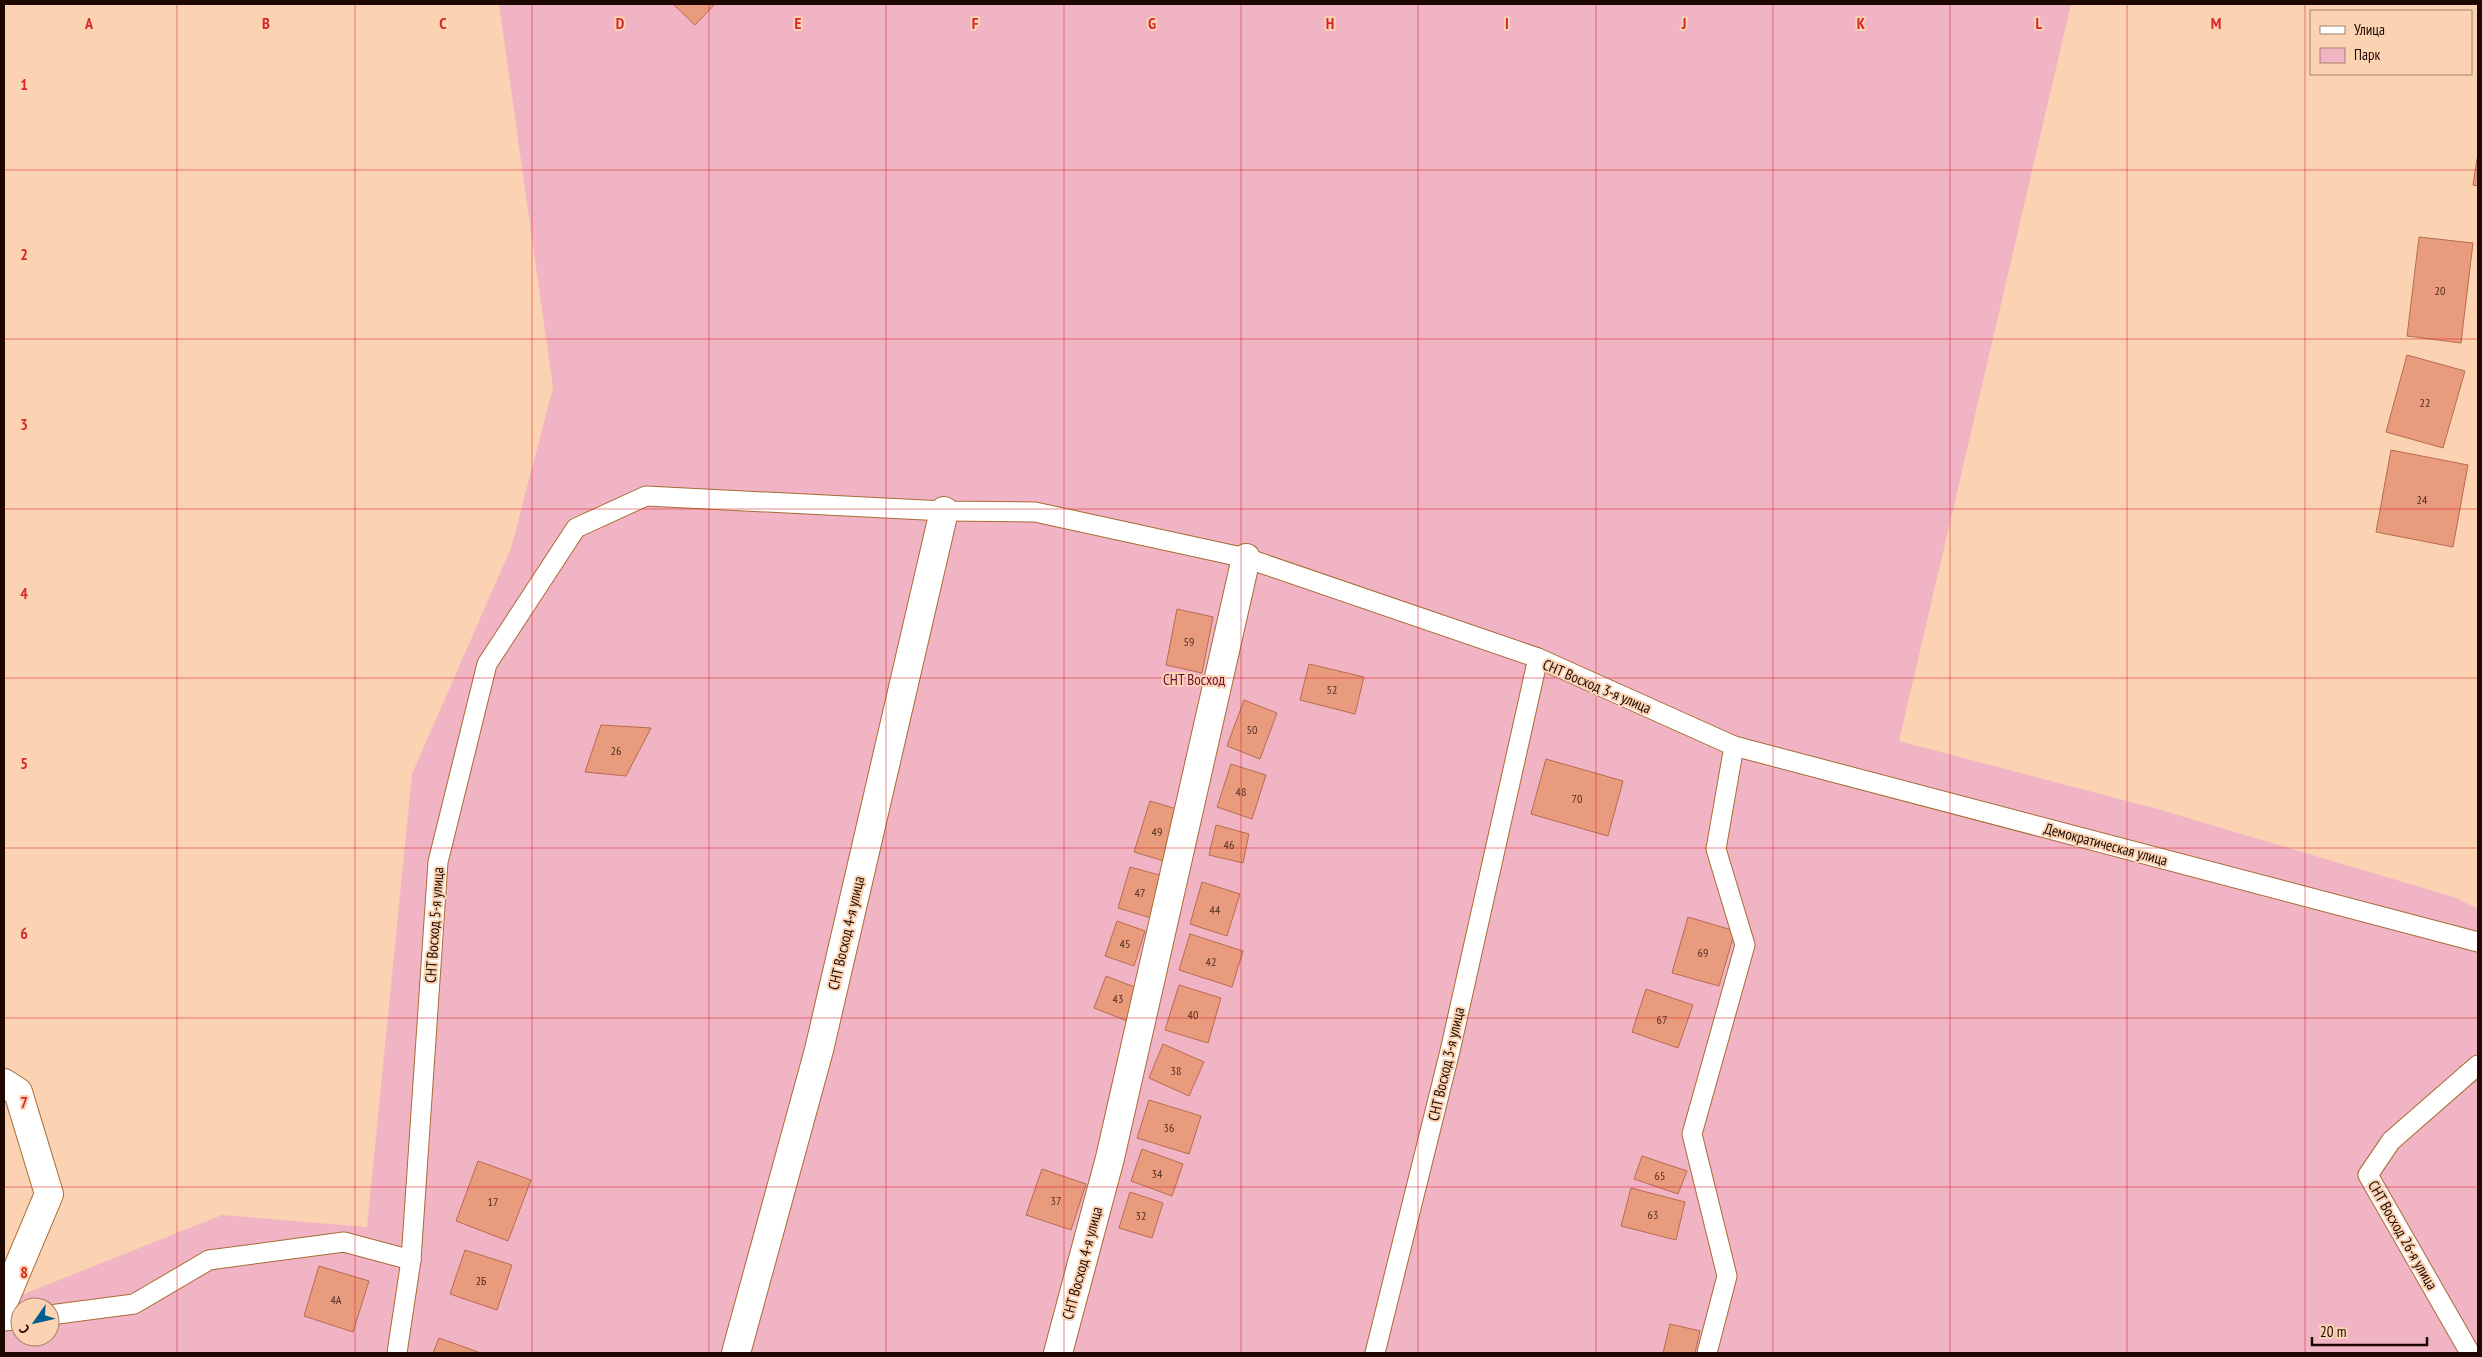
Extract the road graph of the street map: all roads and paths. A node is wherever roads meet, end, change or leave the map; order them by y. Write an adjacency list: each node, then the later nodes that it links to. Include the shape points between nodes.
1 (944, 511): 2 (lane, via 1035,512); 8 (lane, СНТ Восход 5-я улица, via 646,496 576,528 487,664 438,862); 12 (street, СНТ Восход 4-я улица, via 819,1050)
2 (1246, 558): 3 (lane); 13 (street, СНТ Восход 4-я улица, via 1110,1158)
3 (1538, 658): 4 (lane, СНТ Восход 3-я улица); 14 (lane, СНТ Восход 3-я улица, via 1450,1051)
4 (1734, 746): 5 (lane, Демократическая улица); 15 (lane, via 1716,849 1745,945 1692,1134 1727,1276)
5 (2478, 942)
6 (2478, 1065): 16 (lane, СНТ Восход 26-я улица, via 2391,1141 2368,1175)
7 (4, 1083): 9 (street, via 18,1092 49,1194)
8 (411, 1260): 10 (lane, via 344,1242 209,1260 134,1304); 11 (lane, СНТ Восход 5-я улица)
9 (4, 1300)
10 (60, 1314)
11 (397, 1353)
12 (736, 1353)
13 (1058, 1353)
14 (1374, 1353)
15 (1707, 1353)
16 (2470, 1353)

